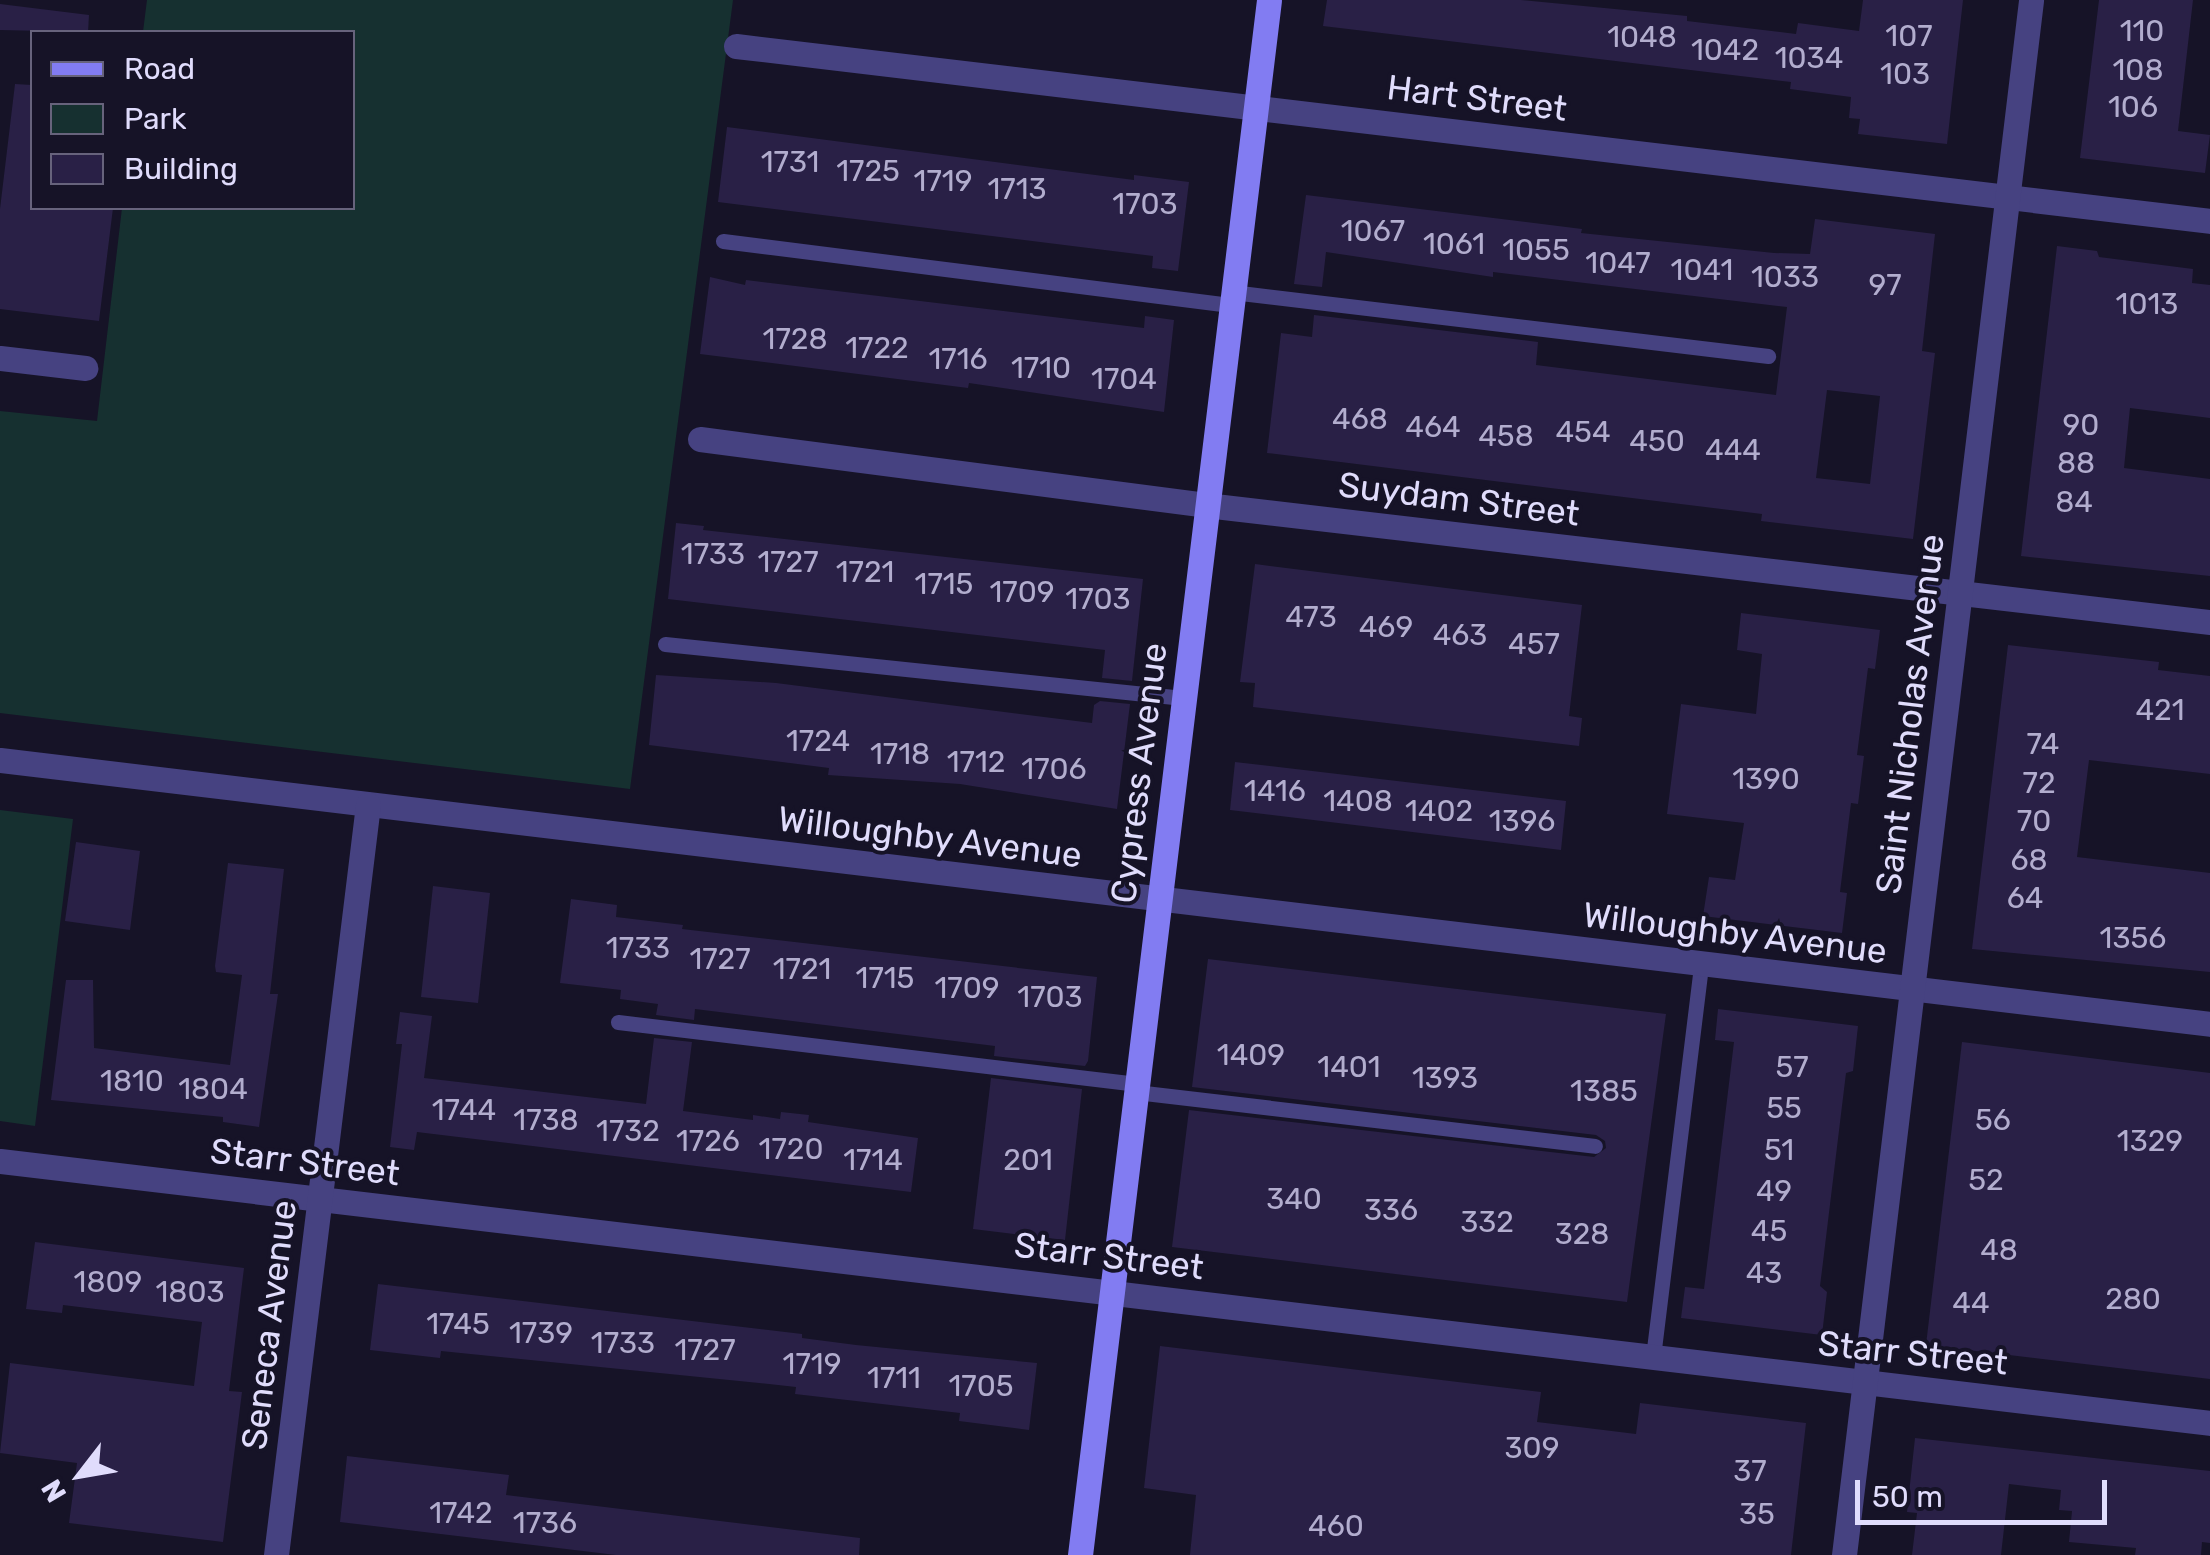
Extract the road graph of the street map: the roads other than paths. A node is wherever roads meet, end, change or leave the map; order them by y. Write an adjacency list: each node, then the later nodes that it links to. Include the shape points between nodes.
1 (1269, 0): 4 (main road, Cypress Avenue)
2 (2031, 0): 5 (street, Saint Nicholas Avenue)
3 (736, 46): 4 (street, Hart Street)
4 (1256, 107): 5 (street, Hart Street); 8 (main road, Cypress Avenue)
5 (2008, 197): 6 (street, Hart Street); 14 (street, Saint Nicholas Avenue)
6 (2210, 221)
7 (723, 241): 8 (lane)
8 (1231, 298): 9 (lane); 13 (main road, Cypress Avenue)
9 (1768, 356)
10 (0, 358): 11 (street)
11 (85, 368)
12 (700, 439): 13 (street, Suydam Street)
13 (1206, 505): 14 (street, Suydam Street); 17 (main road, Cypress Avenue)
14 (1960, 593): 15 (street, Suydam Street); 22 (street, Saint Nicholas Avenue)
15 (2210, 622)
16 (665, 644): 17 (lane)
17 (1183, 698): 20 (main road, Cypress Avenue)
18 (0, 760): 19 (street, Willoughby Avenue)
19 (368, 805): 20 (street, Willoughby Avenue); 28 (street, Seneca Avenue)
20 (1158, 899): 21 (street, Willoughby Avenue); 25 (main road, Cypress Avenue)
21 (1701, 965): 22 (street, Willoughby Avenue); 30 (lane)
22 (1912, 989): 24 (street, Willoughby Avenue); 31 (street, Saint Nicholas Avenue)
23 (618, 1022): 25 (lane)
24 (2210, 1024)
25 (1136, 1088): 26 (lane); 29 (main road, Cypress Avenue)
26 (1596, 1146)
27 (0, 1161): 28 (street, Starr Street)
28 (320, 1200): 29 (street, Starr Street); 33 (street, Seneca Avenue)
29 (1111, 1291): 30 (street, Starr Street); 34 (main road, Cypress Avenue)
30 (1652, 1357): 31 (street, Starr Street)
31 (1864, 1385): 32 (street, Starr Street); 35 (street, Saint Nicholas Avenue)
32 (2210, 1423)
33 (276, 1555)
34 (1080, 1555)
35 (1844, 1555)

